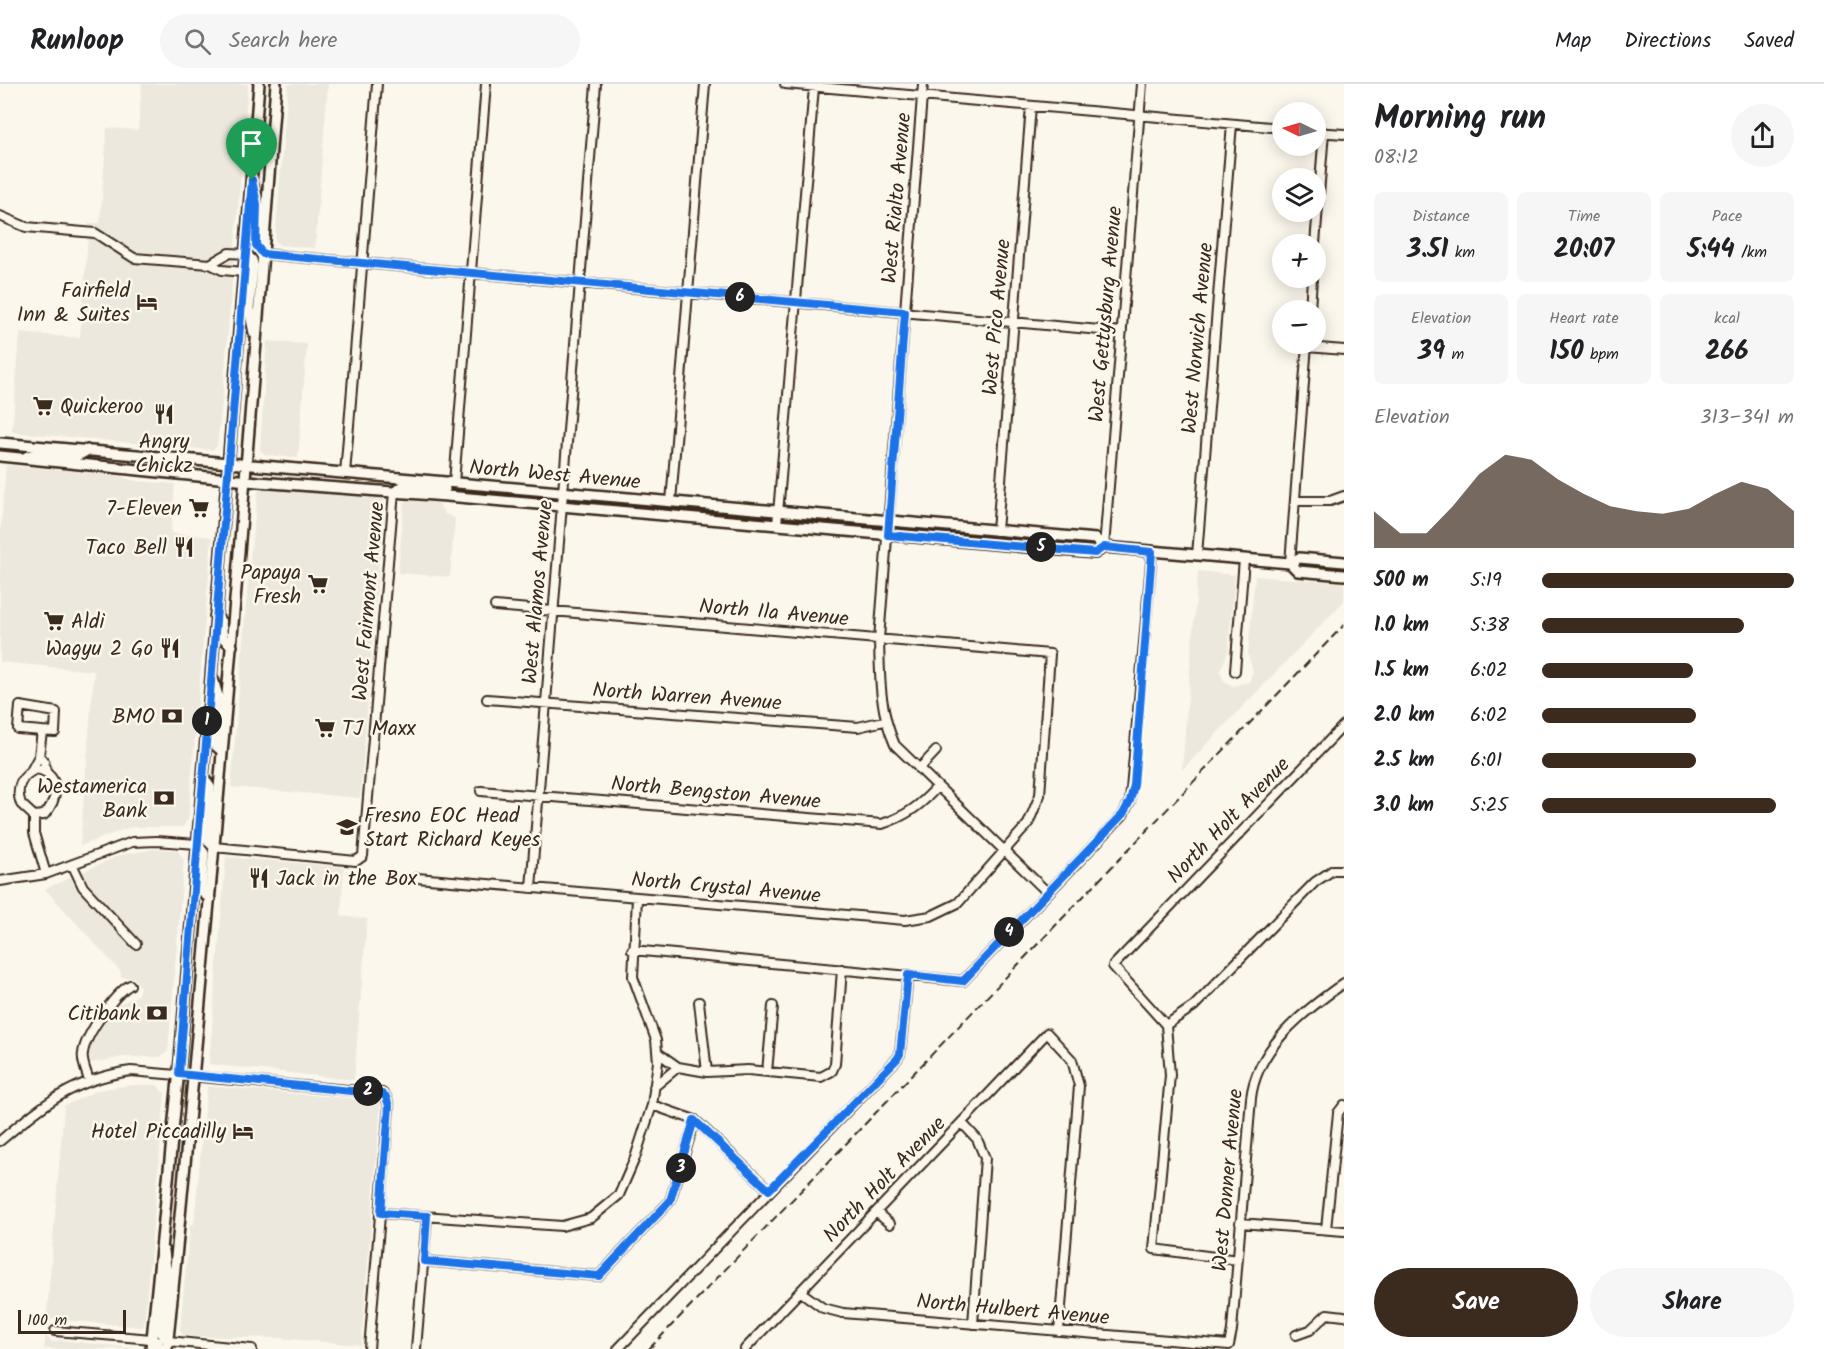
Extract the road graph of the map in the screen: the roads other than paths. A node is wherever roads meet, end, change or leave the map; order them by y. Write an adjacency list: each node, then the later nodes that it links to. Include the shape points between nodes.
1 (259, 84): 19 (main road)
2 (276, 84): 23 (main road)
3 (377, 84): 24 (street)
4 (486, 84): 27 (street)
5 (596, 84): 28 (street, West Alamos Avenue)
6 (705, 84): 29 (street)
7 (785, 84): 10 (street)
8 (923, 84): 11 (street, West Rialto Avenue)
9 (1142, 84): 13 (street, West Gettysburg Avenue)
10 (814, 87): 11 (street); 30 (street)
11 (922, 96): 12 (street); 31 (street, West Rialto Avenue)
12 (1031, 106): 13 (street); 32 (street, West Pico Avenue)
13 (1139, 116): 14 (street); 33 (street, West Gettysburg Avenue)
14 (1232, 124): 15 (street); 62 (street, West Norwich Avenue)
15 (1272, 127)
16 (1326, 132): 17 (street)
17 (1344, 134)
18 (1319, 156): 21 (street)
19 (252, 180): 22 (main road); 23 (main road, via 257,204 256,245)
20 (0, 216): 25 (street, via 26,227 95,233 134,258)
21 (1315, 234)
22 (245, 254): 25 (street, via 229,253); 26 (main road); 34 (main road, via 252,260 249,309)
23 (263, 254): 24 (street); 34 (main road)
24 (363, 263): 27 (street); 44 (street)
25 (210, 264): 26 (street, via 222,270)
26 (244, 272): 42 (main road)
27 (472, 273): 28 (street); 47 (street)
28 (580, 282): 29 (street); 50 (street, West Alamos Avenue)
29 (688, 292): 30 (street); 53 (street)
30 (797, 302): 31 (street); 55 (street)
31 (905, 312): 32 (street); 56 (street, West Rialto Avenue)
32 (1014, 321): 33 (street); 58 (street, West Pico Avenue)
33 (1122, 332): 60 (street, West Gettysburg Avenue)
34 (256, 345): 43 (main road)
35 (1326, 348): 36 (street)
36 (1344, 350)
37 (1306, 354): 52 (street)
38 (0, 443): 39 (main road, North West Avenue)
39 (87, 450): 41 (main road, via 76,456 33,453); 42 (main road, North West Avenue)
40 (0, 456): 41 (main road, North West Avenue)
41 (24, 459): 45 (main road, North West Avenue)
42 (228, 463): 43 (main road, North West Avenue); 45 (main road)
43 (248, 465): 44 (main road, North West Avenue); 46 (main road)
44 (345, 474): 47 (main road, North West Avenue)
45 (227, 478): 46 (main road, North West Avenue); 71 (main road)
46 (247, 481): 49 (main road, North West Avenue); 73 (main road)
47 (454, 483): 48 (main road, North West Avenue)
48 (480, 485): 49 (main road, via 464,490 405,485); 50 (main road, North West Avenue)
49 (394, 492): 54 (main road, North West Avenue); 93 (street, West Fairmont Avenue, via 363,856 356,861)
50 (563, 493): 53 (main road, North West Avenue); 54 (street, West Alamos Avenue)
51 (1344, 496): 52 (street, via 1330,501)
52 (1295, 501): 65 (street)
53 (671, 502): 55 (main road, North West Avenue)
54 (562, 506): 57 (main road, North West Avenue); 70 (street, West Alamos Avenue)
55 (778, 512): 56 (main road, North West Avenue); 57 (street)
56 (889, 522): 58 (main road, North West Avenue); 59 (street, West Rialto Avenue)
57 (777, 525): 59 (main road, North West Avenue)
58 (997, 531): 60 (main road, North West Avenue, via 1096,539)
59 (888, 535): 60 (main road, North West Avenue, via 1095,553); 72 (street, West Rialto Avenue)
60 (1104, 547): 61 (main road, North West Avenue)
61 (1152, 552): 62 (main road, North West Avenue); 101 (street, via 1130,801 1123,814)
62 (1197, 555): 63 (main road, North West Avenue)
63 (1244, 559): 65 (main road, North West Avenue); 75 (street)
64 (1344, 562): 65 (main road, North West Avenue, via 1299,558)
65 (1290, 563): 67 (main road, North West Avenue, via 1298,571)
66 (1344, 568): 67 (main road)
67 (1329, 574): 68 (main road, North West Avenue)
68 (1344, 575)
69 (495, 606): 70 (street, North Ila Avenue)
70 (554, 611): 72 (street, North Ila Avenue); 77 (street, West Alamos Avenue)
71 (215, 616): 73 (main road, via 221,621 223,638); 74 (main road)
72 (879, 639): 78 (street, West Rialto Avenue); 94 (street, North Ila Avenue, via 1050,654 1040,795 1028,824)
73 (232, 646): 81 (main road)
74 (211, 671): 81 (main road, via 218,696 214,744); 87 (main road)
75 (1235, 671)
76 (487, 699): 77 (street, North Warren Avenue)
77 (546, 704): 78 (street, North Warren Avenue, via 858,727); 90 (street, West Alamos Avenue)
78 (884, 721): 84 (street, West Rialto Avenue, via 895,745)
79 (1344, 725): 112 (street, North Holt Avenue, via 1113,966)
80 (42, 731): 80 (street, via 18,729 20,706 56,712 55,732); 83 (street)
81 (222, 751): 93 (main road)
82 (936, 751): 84 (street)
83 (39, 756): 85 (street); 86 (street)
84 (919, 769): 88 (street, West Rialto Avenue)
85 (31, 771): 86 (street); 91 (street, via 20,783 18,796)
86 (46, 771): 91 (street, via 55,785 55,799 44,816)
87 (203, 777): 92 (main road); 93 (main road, via 210,787 206,839)
88 (937, 787): 90 (street, North Bengston Avenue, via 903,817 882,824); 94 (street, West Rialto Avenue)
89 (481, 791): 90 (street, North Bengston Avenue)
90 (538, 796): 100 (street, West Alamos Avenue)
91 (34, 816): 97 (street, via 34,833)
92 (197, 844): 95 (street, via 132,842); 103 (main road, via 204,853 201,891); 117 (main road)
93 (214, 847): 103 (main road)
94 (1004, 849): 101 (street, West Rialto Avenue); 102 (street, North Crystal Avenue, via 958,903 930,916 905,920)
95 (73, 866): 97 (street); 104 (street, via 85,889)
96 (1344, 870): 112 (street, via 1333,870 1315,882 1194,1006)
97 (46, 874): 99 (street)
98 (417, 878): 100 (street, North Crystal Avenue)
99 (0, 881)
100 (531, 888): 102 (street, North Crystal Avenue)
101 (1047, 891): 107 (street, via 963,981)
102 (637, 898): 105 (street)
103 (210, 899): 117 (main road)
104 (136, 944)
105 (632, 950): 106 (street); 113 (street, via 633,977)
106 (842, 969): 107 (street); 116 (street, via 832,1071 821,1077)
107 (908, 975): 125 (street, via 897,1059)
108 (1344, 983): 129 (street, West Donner Avenue, via 1314,1004 1267,1053 1255,1073)
109 (130, 985): 118 (street, via 120,990 85,1044 82,1057)
110 (699, 1002): 115 (street)
111 (773, 1006): 116 (street)
112 (1166, 1025): 134 (street, via 1170,1075 1154,1250)
113 (658, 1053): 114 (street); 119 (street)
114 (678, 1067): 115 (street); 119 (street)
115 (707, 1072): 116 (street)
116 (766, 1072)
117 (187, 1074): 118 (street, via 131,1071); 127 (street, via 376,1092 386,1097 389,1106); 131 (main road); 143 (main road)
118 (89, 1081): 124 (street, via 47,1101)
119 (654, 1087): 120 (street)
120 (652, 1105): 122 (street); 128 (street, via 619,1195 591,1218 562,1226)
121 (1344, 1105): 132 (street, via 1338,1113)
122 (694, 1120): 125 (street); 135 (street, via 670,1201 599,1276)
123 (962, 1123): 126 (street, North Holt Avenue); 138 (street, via 977,1138 985,1158); 140 (street, North Holt Avenue, via 1047,1033 1072,1059 1079,1086)
124 (0, 1141)
125 (769, 1190): 149 (street)
126 (876, 1212): 130 (street); 136 (street, North Holt Avenue)
127 (381, 1213): 128 (street); 147 (street)
128 (427, 1216): 135 (street)
129 (1240, 1222): 132 (street); 134 (street, West Donner Avenue)
130 (890, 1224)
131 (162, 1228): 142 (main road); 143 (main road, via 166,1269 160,1331)
132 (1326, 1229): 133 (street)
133 (1344, 1231)
134 (1238, 1260): 144 (street, West Donner Avenue)
135 (424, 1261): 148 (street)
136 (801, 1292): 138 (street, North Hulbert Avenue, via 815,1304 836,1312); 150 (street, North Holt Avenue)
137 (1344, 1316): 141 (street, via 1327,1314 1310,1330)
138 (973, 1324): 140 (street, North Hulbert Avenue)
139 (55, 1331): 142 (street)
140 (1059, 1331): 144 (street, North Hulbert Avenue)
141 (1296, 1335)
142 (151, 1344): 145 (main road, via 158,1342)
143 (168, 1345): 146 (street)
144 (1229, 1346)
145 (160, 1349)
146 (252, 1349)
147 (369, 1349)
148 (416, 1349)
149 (618, 1349)
150 (745, 1349)

